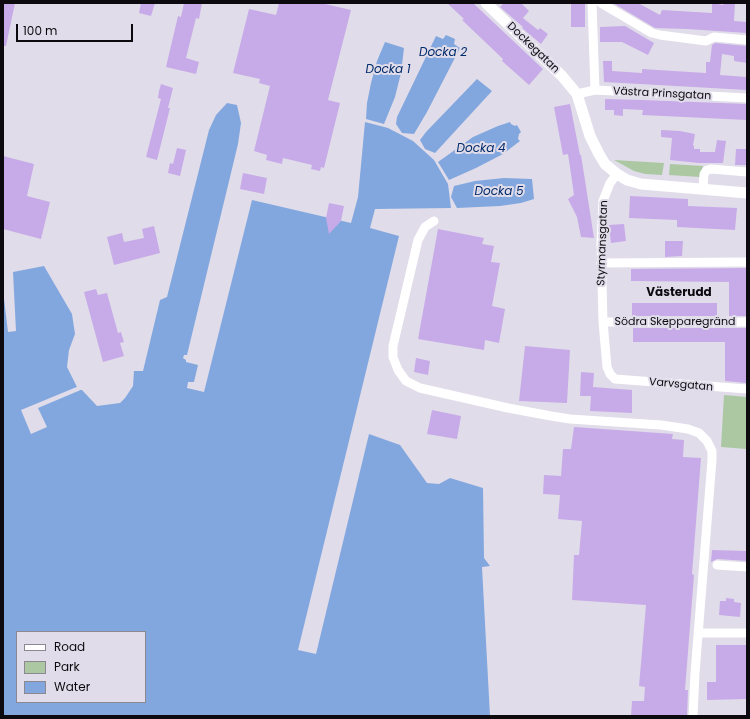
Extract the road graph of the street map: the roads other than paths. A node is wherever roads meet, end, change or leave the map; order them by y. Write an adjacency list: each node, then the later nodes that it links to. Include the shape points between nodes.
1 (486, 3): 6 (street, Dockegatan, via 557,71)
2 (592, 3): 5 (street)
3 (601, 3): 4 (street, via 652,33 706,41 714,37)
4 (747, 40)
5 (595, 90): 6 (street, Västra Prinsgatan); 7 (street, Västra Prinsgatan)
6 (577, 94): 9 (street, via 590,136 599,154 605,164)
7 (747, 98)
8 (747, 172): 10 (street, via 707,170 704,174)
9 (617, 174): 10 (street, via 641,184); 14 (street, Styrmansgatan, via 602,201)
10 (703, 189): 11 (street)
11 (747, 193)
12 (434, 221): 21 (street, via 425,227 418,240 393,346 393,357 398,370 406,381 420,388 508,408 570,419 661,425 699,433 712,451 712,460)
13 (747, 262): 14 (street)
14 (601, 263): 15 (street, Styrmansgatan)
15 (603, 322): 16 (street, Södra Skepparegränd); 17 (street, Styrmansgatan, via 607,367)
16 (747, 322)
17 (615, 379): 18 (street, Varvsgatan)
18 (747, 389)
19 (717, 565): 20 (street)
20 (747, 567)
21 (698, 632): 22 (street); 23 (street)
22 (747, 633)
23 (693, 716)

